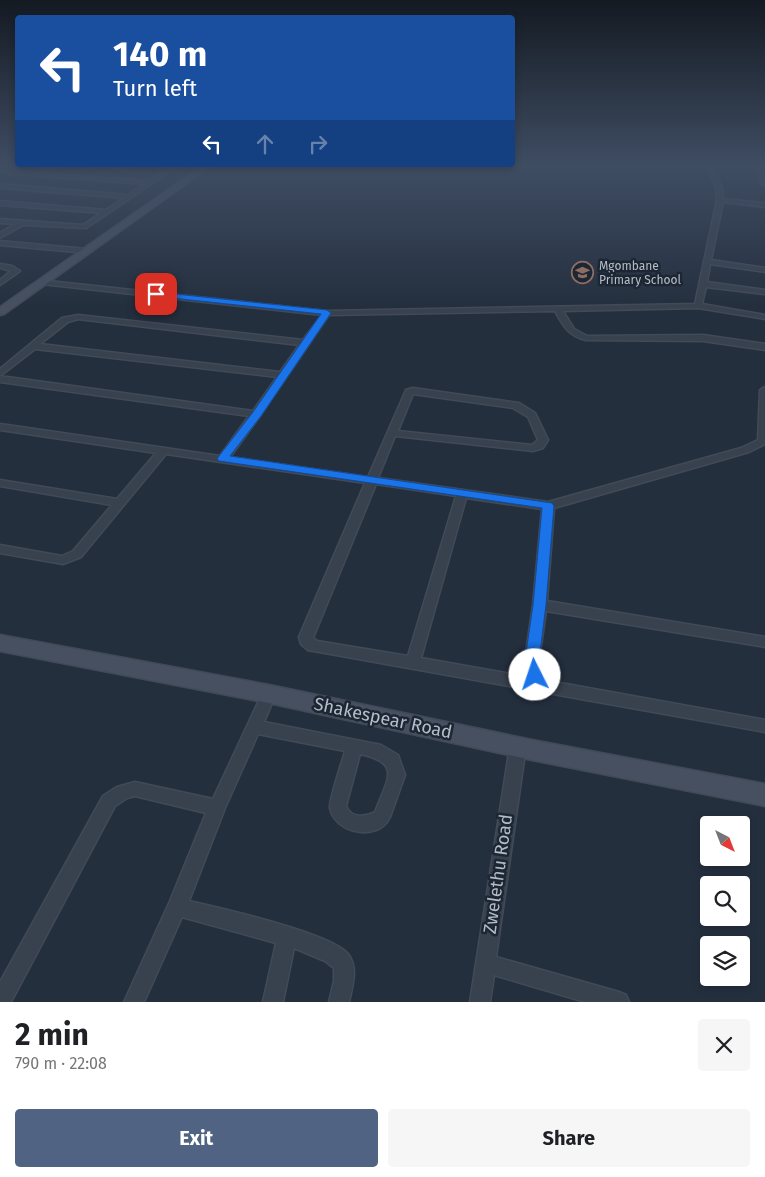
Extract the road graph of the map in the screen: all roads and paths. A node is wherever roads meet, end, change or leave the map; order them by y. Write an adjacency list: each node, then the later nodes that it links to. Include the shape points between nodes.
1 (107, 213): 5 (street, via 82,228)
2 (141, 213): 8 (street)
3 (718, 213): 9 (street)
4 (0, 221): 5 (street)
5 (21, 223): 6 (street)
6 (0, 236)
7 (0, 243): 8 (street)
8 (87, 251): 12 (street)
9 (708, 262): 11 (street); 14 (street)
10 (0, 266): 13 (street, via 16,271)
11 (765, 270)
12 (42, 282): 18 (street); 19 (street)
13 (0, 283)
14 (703, 284): 15 (street); 16 (street)
15 (765, 292)
16 (698, 306): 17 (street); 20 (street)
17 (558, 309): 19 (street); 23 (street, via 572,333 581,338 703,338)
18 (0, 312)
19 (327, 313): 21 (street)
20 (765, 317)
21 (304, 343): 22 (street, via 78,317 64,320); 25 (street)
22 (32, 346): 24 (street); 25 (street)
23 (765, 347)
24 (0, 373)
25 (282, 375): 28 (street)
26 (0, 379): 28 (street)
27 (765, 390): 31 (street)
28 (257, 414): 33 (street)
29 (0, 427): 32 (street)
30 (392, 433): 30 (street, via 408,394 413,391 516,405 532,415 543,440 533,448); 34 (street)
31 (764, 441): 38 (street, via 745,450)
32 (164, 450): 33 (street); 37 (street)
33 (223, 459): 34 (street)
34 (371, 480): 36 (street); 43 (street, via 306,640 313,646)
35 (0, 483): 37 (street)
36 (462, 493): 38 (street); 43 (street)
37 (119, 504): 39 (street, via 71,558 64,560)
38 (548, 506): 40 (street)
39 (0, 549)
40 (540, 605): 41 (street); 44 (street, via 533,653)
41 (765, 642)
42 (0, 643): 45 (street, Shakespear Road)
43 (413, 662): 44 (street)
44 (537, 685): 46 (street)
45 (269, 694): 47 (street); 49 (street, Shakespear Road)
46 (765, 726)
47 (255, 727): 48 (street); 51 (street)
48 (354, 746): 48 (street, via 381,752 392,760 397,775 382,817 368,825 353,823 341,815 338,806)
49 (518, 746): 50 (street, Shakespear Road); 54 (street, Zwelethu Road)
50 (765, 795)
51 (217, 808): 52 (street); 56 (street, via 135,789 109,801)
52 (177, 907): 53 (street); 57 (street)
53 (287, 936): 58 (street); 59 (street, via 335,955 342,961 346,972)
54 (484, 962): 55 (street); 60 (street, Zwelethu Road)
55 (615, 1001)
56 (0, 1002)
57 (134, 1002)
58 (273, 1002)
59 (338, 1002)
60 (480, 1002)

